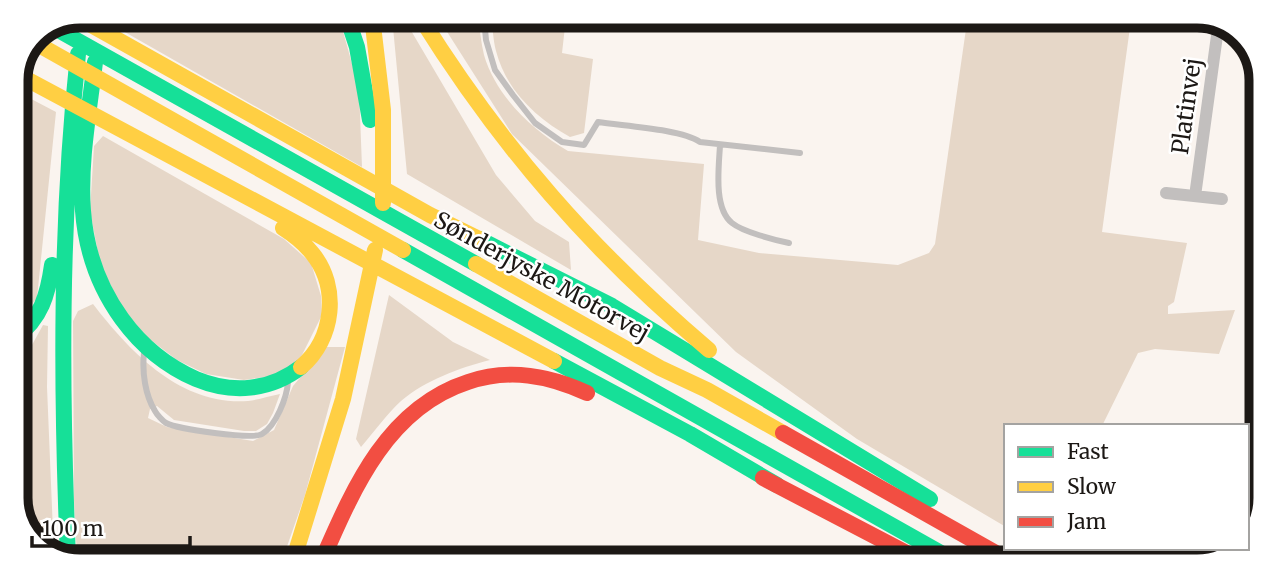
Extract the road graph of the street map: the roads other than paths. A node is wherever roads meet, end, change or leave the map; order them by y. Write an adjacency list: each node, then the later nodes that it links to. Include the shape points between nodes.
1 (81, 28): 14 (main road)
2 (97, 28): 24 (main road, via 430,215 612,306)
3 (100, 28): 22 (main road, via 82,206 97,278 112,309)
4 (350, 28): 12 (main road)
5 (374, 28): 12 (main road, via 382,87)
6 (427, 28): 24 (main road, via 506,143 576,225 673,321)
7 (485, 28): 13 (lane, via 495,70 536,123 562,142 584,145 598,122)
8 (61, 32): 32 (main road, Sønderjyske Motorvej)
9 (1217, 32): 18 (street, Platinvej)
10 (41, 46): 31 (main road, Sønderjyske Motorvej)
11 (28, 82): 16 (main road)
12 (379, 145): 28 (main road, via 383,201 364,306 343,399)
13 (720, 145): 15 (lane); 20 (lane, via 721,203 732,223)
14 (67, 151): 21 (main road, via 50,284 45,302); 27 (main road, via 62,317)
15 (800, 153)
16 (199, 173): 23 (main road, via 301,241 322,267 330,292 327,328 316,353); 25 (main road, via 690,434)
17 (1166, 193): 18 (street)
18 (1195, 196): 19 (street)
19 (1222, 199)
20 (789, 243)
21 (28, 326)
22 (145, 346): 23 (main road, via 183,372 220,386 257,388); 23 (lane, via 146,387 155,412 167,423 240,437 260,436 271,428)
23 (289, 377)
24 (801, 420): 26 (main road)
25 (777, 485): 29 (main road, via 580,390 542,376 494,375 444,389 406,416 369,465); 30 (main road)
26 (1004, 547)
27 (68, 548)
28 (296, 550)
29 (327, 550)
30 (901, 550)
31 (935, 550)
32 (990, 550)

